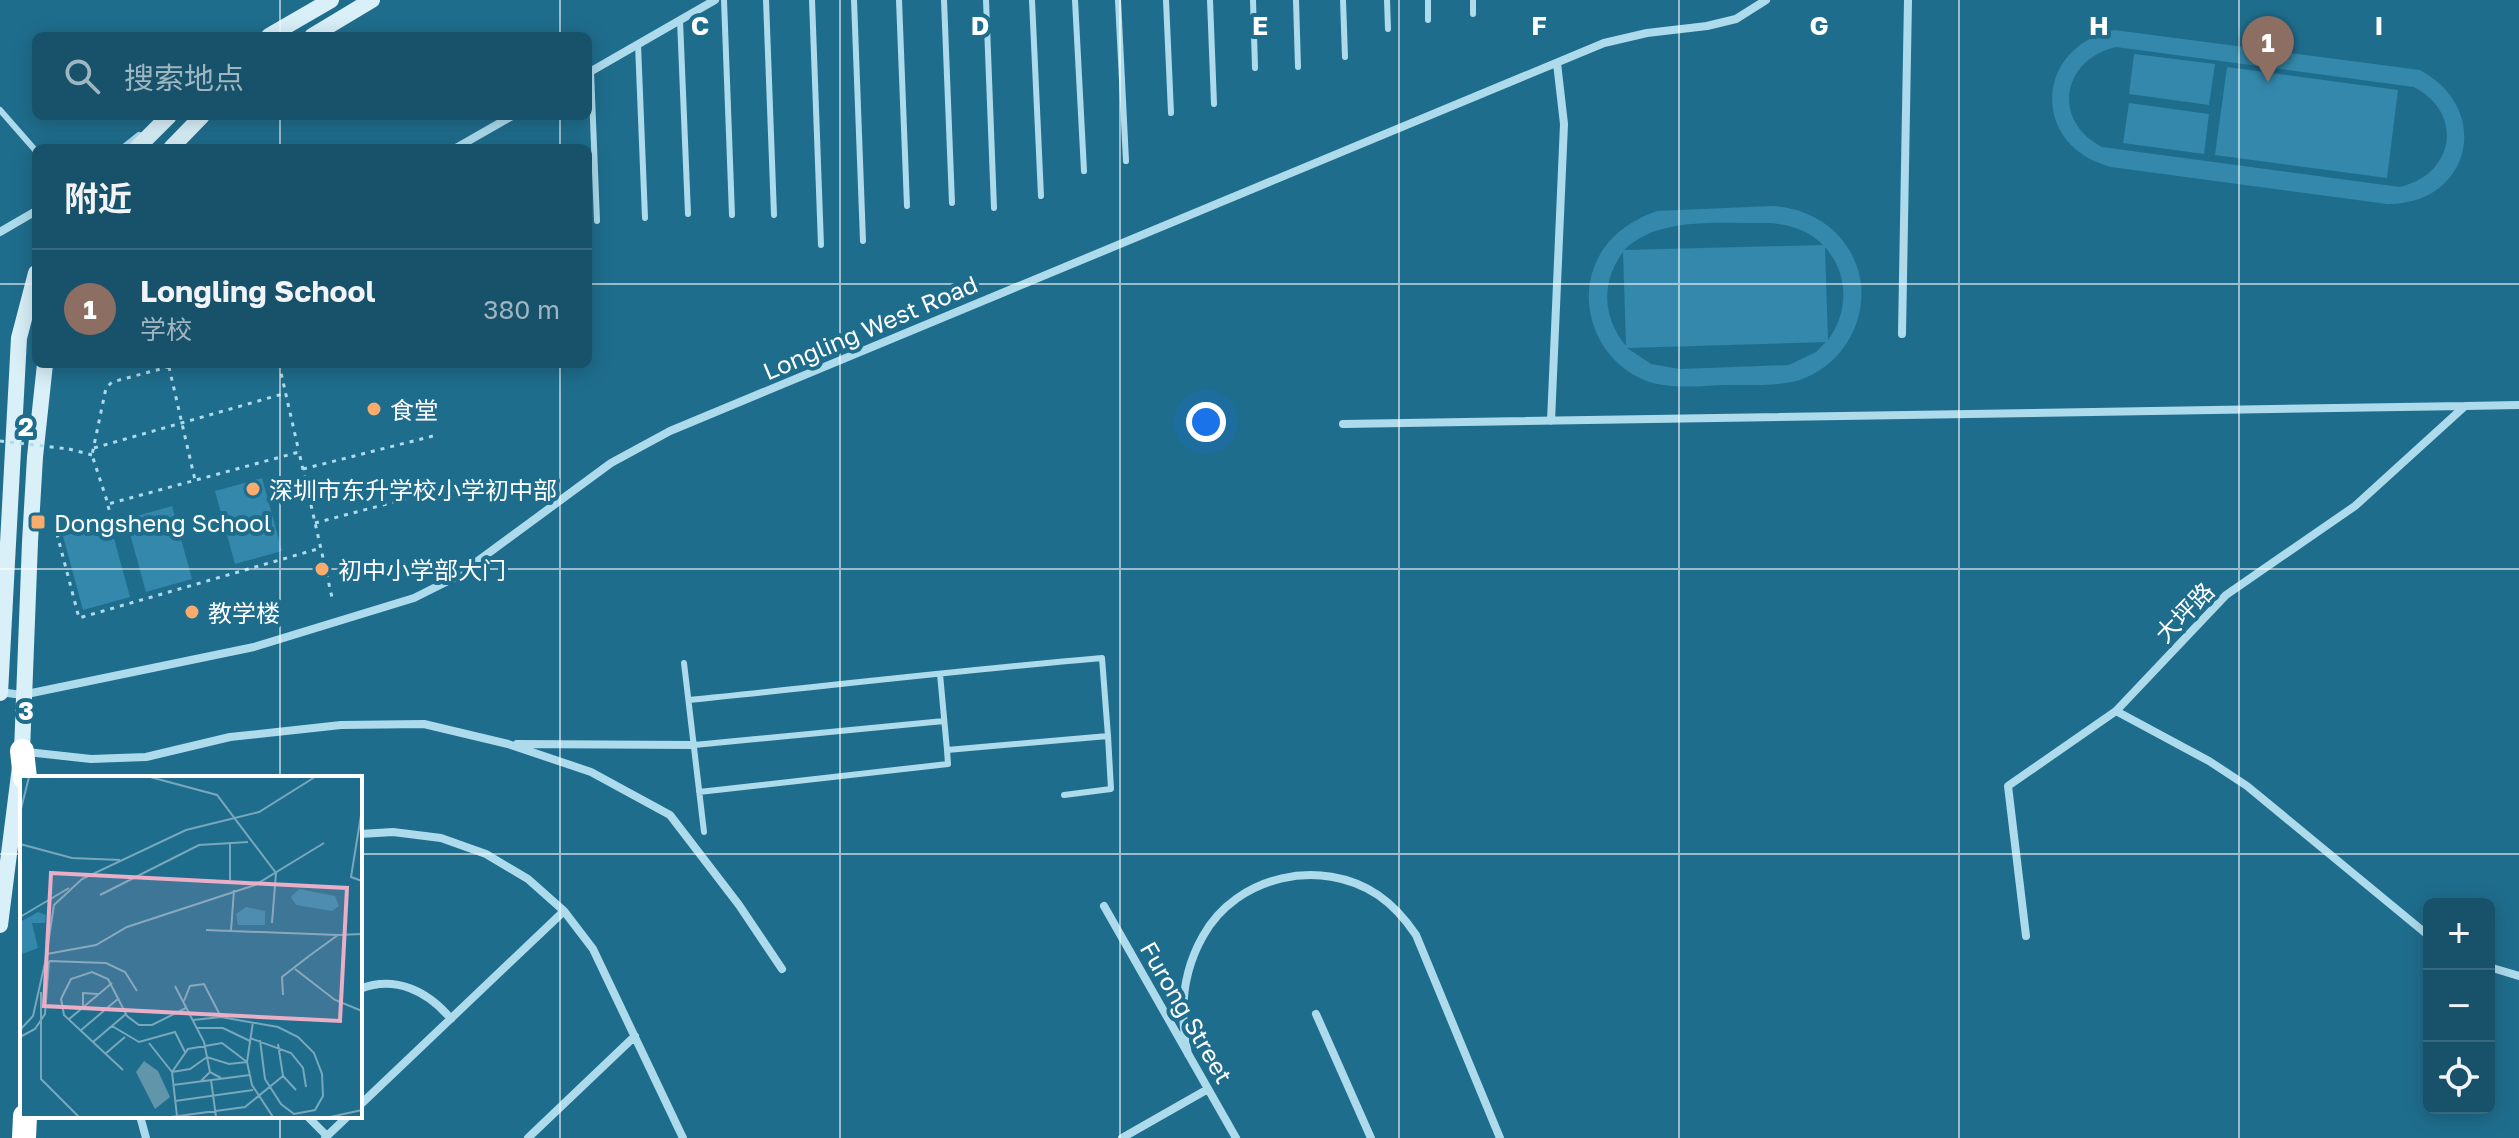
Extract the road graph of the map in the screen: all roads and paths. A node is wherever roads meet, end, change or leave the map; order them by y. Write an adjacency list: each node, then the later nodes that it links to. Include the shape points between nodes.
1 (331, 0): 28 (main road)
2 (372, 0): 29 (main road)
3 (715, 0): 25 (street)
4 (724, 0): 57 (lane)
5 (766, 0): 58 (lane)
6 (812, 0): 63 (lane)
7 (854, 0): 62 (lane)
8 (899, 0): 53 (lane)
9 (944, 0): 52 (lane)
10 (986, 0): 54 (lane)
11 (1032, 0): 51 (lane)
12 (1075, 0): 50 (lane)
13 (1118, 0): 49 (lane)
14 (1166, 0): 38 (lane)
15 (1210, 0): 36 (lane)
16 (1253, 0): 34 (lane)
17 (1296, 0): 33 (lane)
18 (1343, 0): 31 (lane)
19 (1387, 0): 27 (lane)
20 (1428, 0): 26 (lane)
21 (1473, 0): 24 (lane)
22 (1766, 0): 32 (street, Longling West Road, via 1736,19 1604,43)
23 (1908, 0): 65 (street)
24 (1473, 14)
25 (680, 20): 30 (street); 56 (lane)
26 (1428, 20)
27 (1388, 29)
28 (276, 32)
29 (319, 32)
30 (638, 44): 35 (street); 59 (lane)
31 (1345, 57)
32 (1557, 63): 73 (street, via 1564,124); 90 (street, Longling West Road, via 670,431 611,463 456,577 414,598 254,647)
33 (1298, 67)
34 (1255, 68)
35 (592, 71)
36 (1214, 104)
37 (0, 110): 48 (lane)
38 (1171, 113)
39 (592, 115): 60 (lane)
40 (162, 120): 44 (street)
41 (163, 120): 45 (main road)
42 (198, 120): 46 (main road)
43 (505, 120): 47 (street)
44 (129, 144)
45 (141, 144)
46 (175, 144)
47 (463, 144)
48 (32, 146)
49 (1126, 161)
50 (1084, 171)
51 (1041, 196)
52 (952, 203)
53 (907, 206)
54 (994, 208)
55 (32, 213): 61 (street)
56 (688, 214)
57 (732, 215)
58 (774, 215)
59 (645, 218)
60 (597, 221)
61 (0, 232)
62 (863, 241)
63 (821, 245)
64 (32, 288): 90 (main road, via 19,338)
65 (1902, 334)
66 (45, 368): 90 (main road)
67 (165, 368): 78 (path, via 106,388)
68 (169, 368): 74 (path)
69 (280, 368): 70 (path)
70 (286, 393): 74 (path); 79 (path)
71 (2519, 405): 72 (street)
72 (2465, 406): 73 (street); 92 (street, 大坪路, via 2355,506 2226,595)
73 (1551, 421): 75 (street)
74 (183, 422): 78 (path); 82 (path)
75 (1343, 424)
76 (433, 436): 81 (path)
77 (0, 441): 80 (path, bridge)
78 (94, 448): 80 (path)
79 (299, 452): 81 (path); 82 (path)
80 (92, 455): 84 (path)
81 (303, 469): 85 (path)
82 (195, 480): 84 (path)
83 (428, 493): 85 (path)
84 (108, 504): 86 (path, via 112,519 57,534 79,618)
85 (315, 523): 86 (path)
86 (321, 548): 87 (path)
87 (333, 602)
88 (684, 663): 91 (lane)
89 (940, 674): 91 (lane); 93 (lane); 94 (lane, via 1102,658)
90 (6, 693): 98 (main road)
91 (689, 700): 96 (lane)
92 (2116, 711): 107 (street, via 2247,786); 108 (street, 大坪路, via 2008,786)
93 (944, 721): 96 (lane); 97 (lane)
94 (1108, 736): 97 (lane); 101 (lane, via 1111,789)
95 (508, 744): 96 (street); 98 (street, via 424,724 341,725 230,737 146,757 91,759); 109 (street, via 591,772 670,815)
96 (694, 745): 100 (lane)
97 (947, 750): 100 (lane, via 948,764)
98 (22, 751): 99 (highway); 106 (main road)
99 (25, 776)
100 (699, 792): 102 (lane)
101 (1064, 795)
102 (704, 832)
103 (362, 834): 105 (street, via 441,838 486,854 528,879)
104 (1104, 906): 116 (street, Furong Street)
105 (564, 911): 114 (street); 115 (street, via 593,949)
106 (0, 925)
107 (2423, 931)
108 (2026, 936)
109 (782, 969)
110 (2495, 969): 111 (street)
111 (2519, 976)
112 (362, 989): 114 (street, via 381,984 413,989)
113 (1316, 1014): 130 (street)
114 (451, 1019): 118 (street)
115 (635, 1036): 126 (street); 127 (street)
116 (1188, 1054): 117 (street, Furong Street); 131 (street, via 1184,990 1196,950 1215,919 1242,895 1275,880 1310,875 1346,880 1379,896 1416,935)
117 (1208, 1089): 128 (street); 129 (street, Furong Street)
118 (362, 1103)
119 (25, 1118): 124 (highway)
120 (141, 1118): 125 (street)
121 (309, 1118): 123 (street)
122 (346, 1118): 123 (street)
123 (326, 1137)
124 (24, 1138)
125 (146, 1138)
126 (528, 1138)
127 (683, 1138)
128 (1122, 1138)
129 (1236, 1138)
130 (1371, 1138)
131 (1500, 1138)

